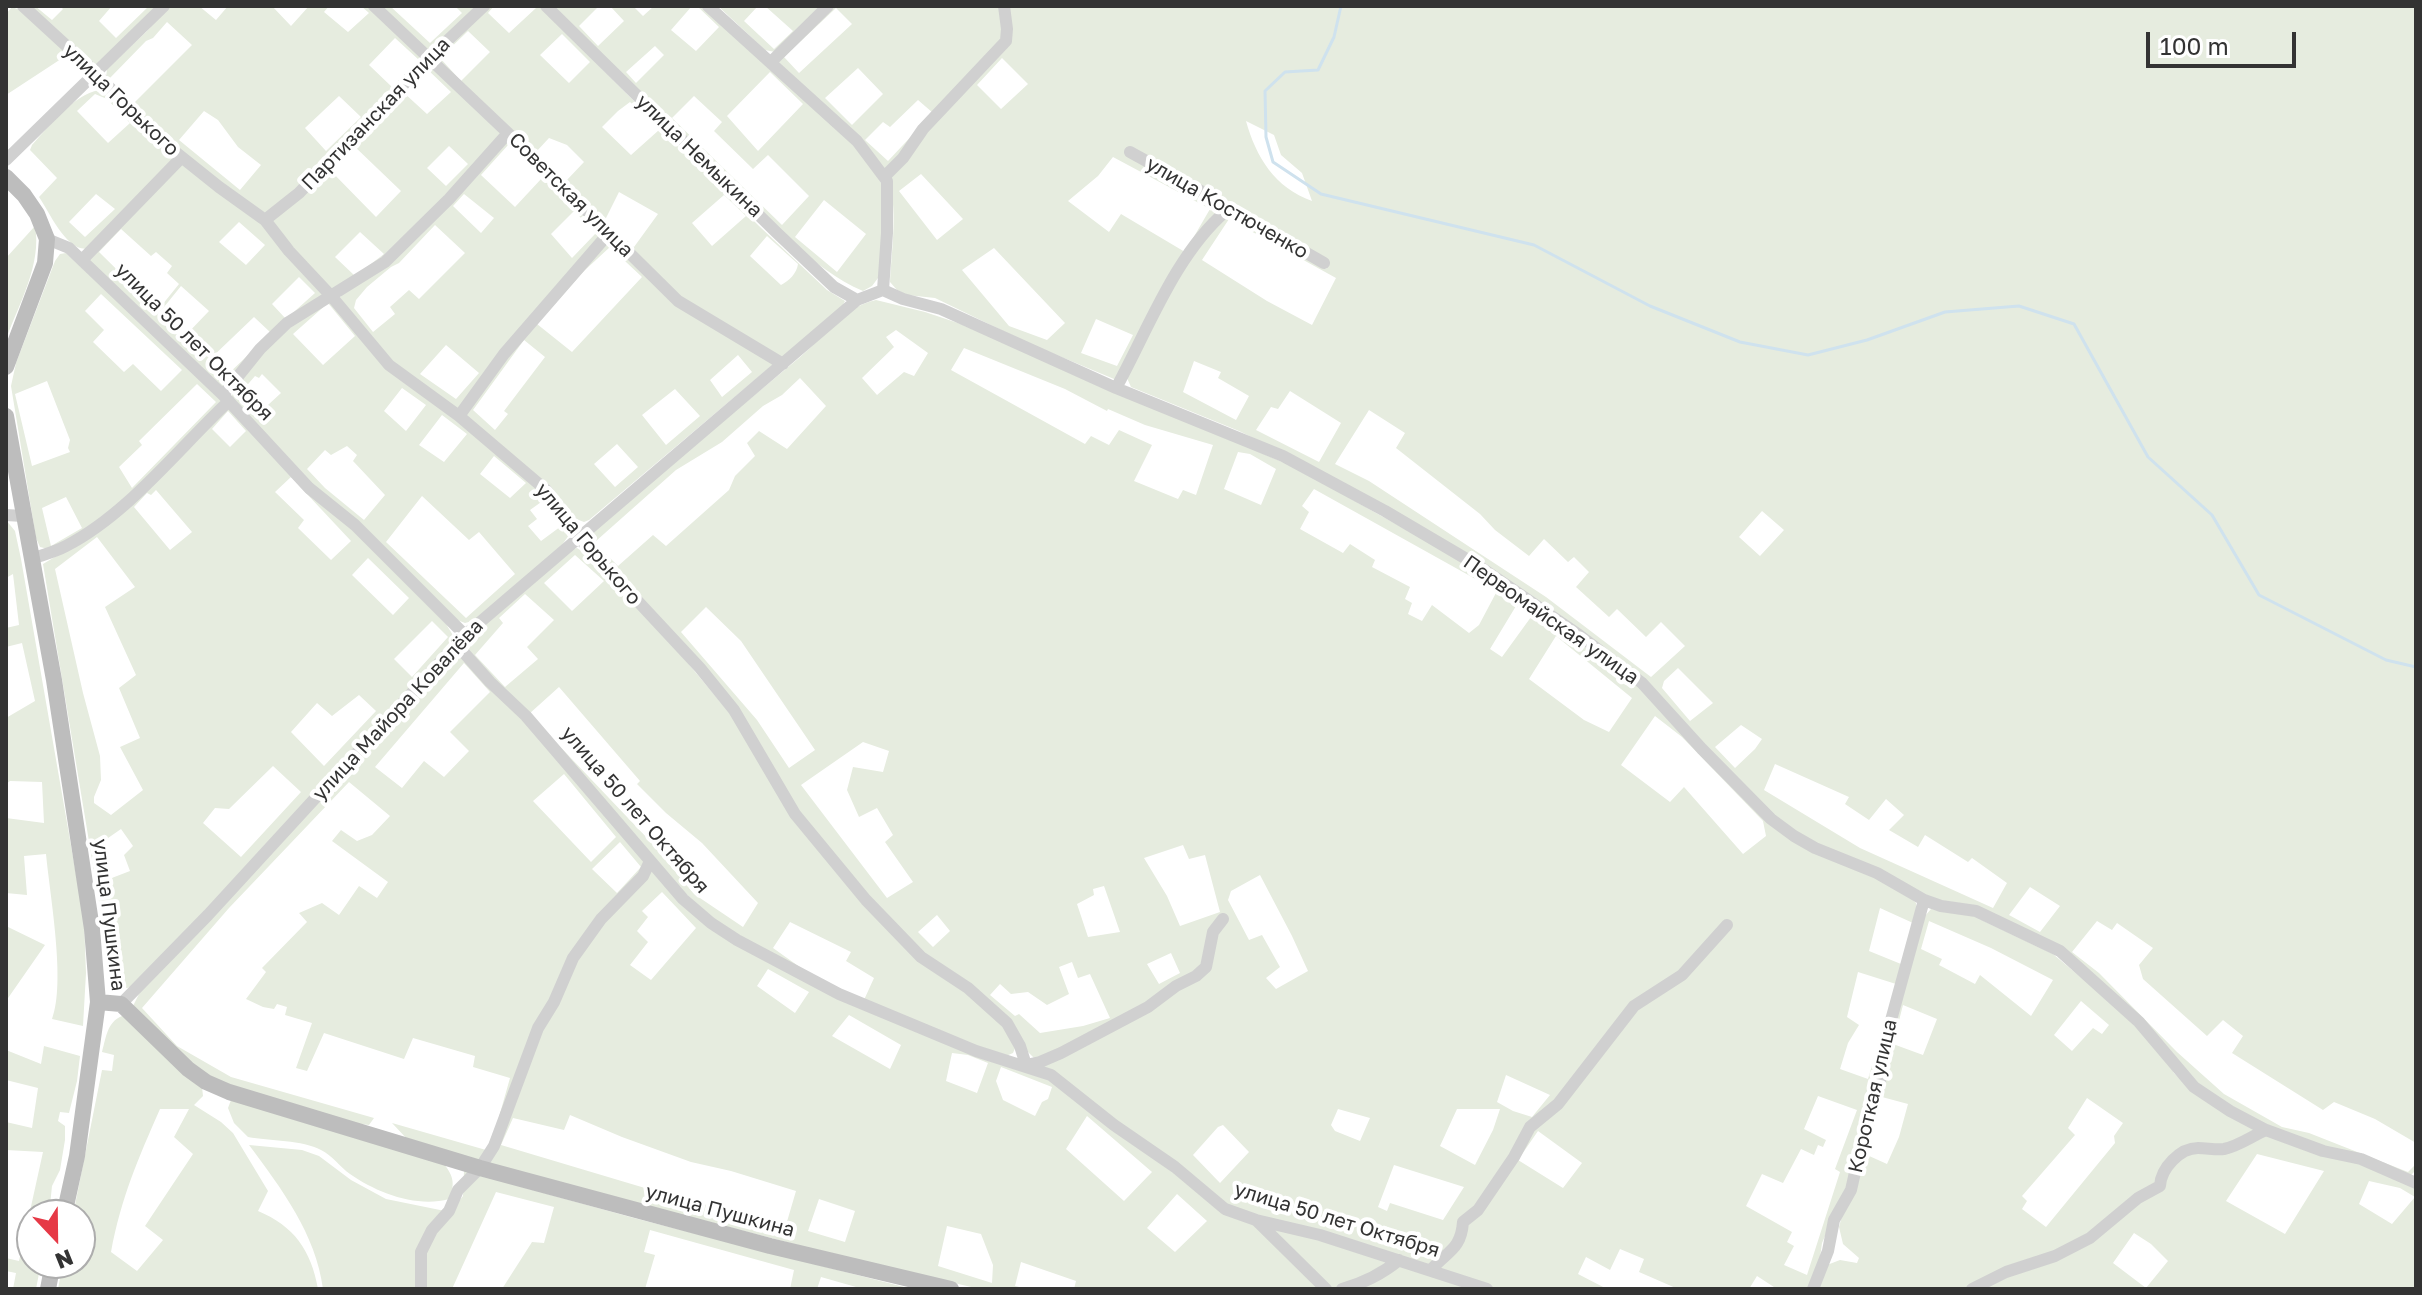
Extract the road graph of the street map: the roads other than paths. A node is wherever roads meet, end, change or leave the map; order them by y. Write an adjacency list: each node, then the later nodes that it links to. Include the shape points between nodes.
1 (23, 6): 11 (street, улица Горького)
2 (164, 6): 11 (street)
3 (374, 6): 9 (street, Советская улица)
4 (484, 6): 9 (street, Партизанская улица)
5 (546, 6): 26 (street, улица Немыкина, via 800,255 834,287)
6 (708, 6): 10 (street)
7 (828, 6): 10 (street)
8 (1004, 6): 17 (street, via 1006,41)
9 (429, 58): 12 (street, Советская улица); 19 (street, Партизанская улица, via 299,193)
10 (771, 62): 17 (street, via 857,141)
11 (96, 73): 14 (street, улица Горького); 15 (street)
12 (508, 133): 20 (street, Советская улица); 25 (street, via 385,262)
13 (1130, 152): 18 (street, улица Костюченко, via 1208,195)
14 (181, 158): 19 (street, улица Горького); 22 (street)
15 (6, 160)
16 (6, 177): 21 (main road, via 37,214)
17 (884, 177): 24 (street)
18 (1226, 211): 23 (street, улица Костюченко); 29 (street, via 1185,262)
19 (265, 220): 25 (street, улица Горького)
20 (609, 233): 27 (street, Советская улица, via 678,301); 32 (street, via 504,354)
21 (47, 239): 22 (street, улица 50 лет Октября); 28 (main road, via 45,263)
22 (82, 260): 30 (street, улица 50 лет Октября)
23 (1324, 263)
24 (883, 290): 26 (street, улица Майора Ковалёва); 29 (street, Первомайская улица, via 941,309)
25 (332, 297): 30 (street, via 287,323 260,349); 32 (street, улица Горького, via 389,365)
26 (857, 300): 27 (street, улица Майора Ковалёва)
27 (783, 364): 35 (street, улица Майора Ковалёва)
28 (6, 367)
29 (1116, 388): 39 (street, Первомайская улица, via 1283,456 1480,567 1642,683 1771,819 1815,848 1877,873)
30 (226, 398): 36 (street, via 125,504 80,538); 37 (street, улица 50 лет Октября, via 309,488 355,525)
31 (6, 416): 33 (main road, улица Пушкина)
32 (459, 416): 35 (street, улица Горького, via 546,490)
33 (8, 452): 34 (main road, улица Пушкина)
34 (14, 516): 36 (main road, улица Пушкина)
35 (578, 537): 37 (street, улица Майора Ковалёва); 44 (street, улица Горького, via 734,710 795,814 866,900 921,957 968,988 1007,1023)
36 (31, 559): 42 (main road, улица Пушкина, via 82,857)
37 (461, 640): 38 (street, улица 50 лет Октября, via 490,682 526,716); 43 (street, улица Майора Ковалёва)
38 (650, 861): 44 (street, улица 50 лет Октября, via 711,923 785,967 976,1051); 46 (street, via 573,958)
39 (1924, 900): 45 (street, Первомайская улица, via 1976,911 2060,951 2139,1022 2194,1087); 57 (street, Короткая улица, via 1851,1190 1834,1220)
40 (1223, 919): 44 (street, via 1213,932 1206,967 1196,976 1051,1058)
41 (1727, 925): 51 (street, via 1682,975 1634,1006 1558,1104 1530,1127 1478,1210 1463,1222 1457,1247)
42 (98, 1002): 43 (main road, улица Пушкина); 48 (main road)
43 (121, 1004): 46 (main road, улица Пушкина, via 206,1082)
44 (1026, 1065): 49 (street, улица 50 лет Октября, via 1051,1075 1225,1209)
45 (2266, 1130): 47 (street, Первомайская улица, via 2361,1159); 58 (street, via 2237,1145 2185,1152 2160,1175 2160,1186 2090,1238)
46 (480, 1168): 52 (street, via 458,1190 421,1252); 53 (main road, улица Пушкина)
47 (2416, 1183)
48 (68, 1199)
49 (1256, 1220): 50 (street, улица 50 лет Октября); 54 (street)
50 (1399, 1260): 51 (street, улица 50 лет Октября); 55 (street)
51 (1431, 1270): 56 (street, улица 50 лет Октября)
52 (421, 1289)
53 (951, 1289)
54 (1326, 1289)
55 (1342, 1289)
56 (1487, 1289)
57 (1813, 1289)
58 (1972, 1289)

